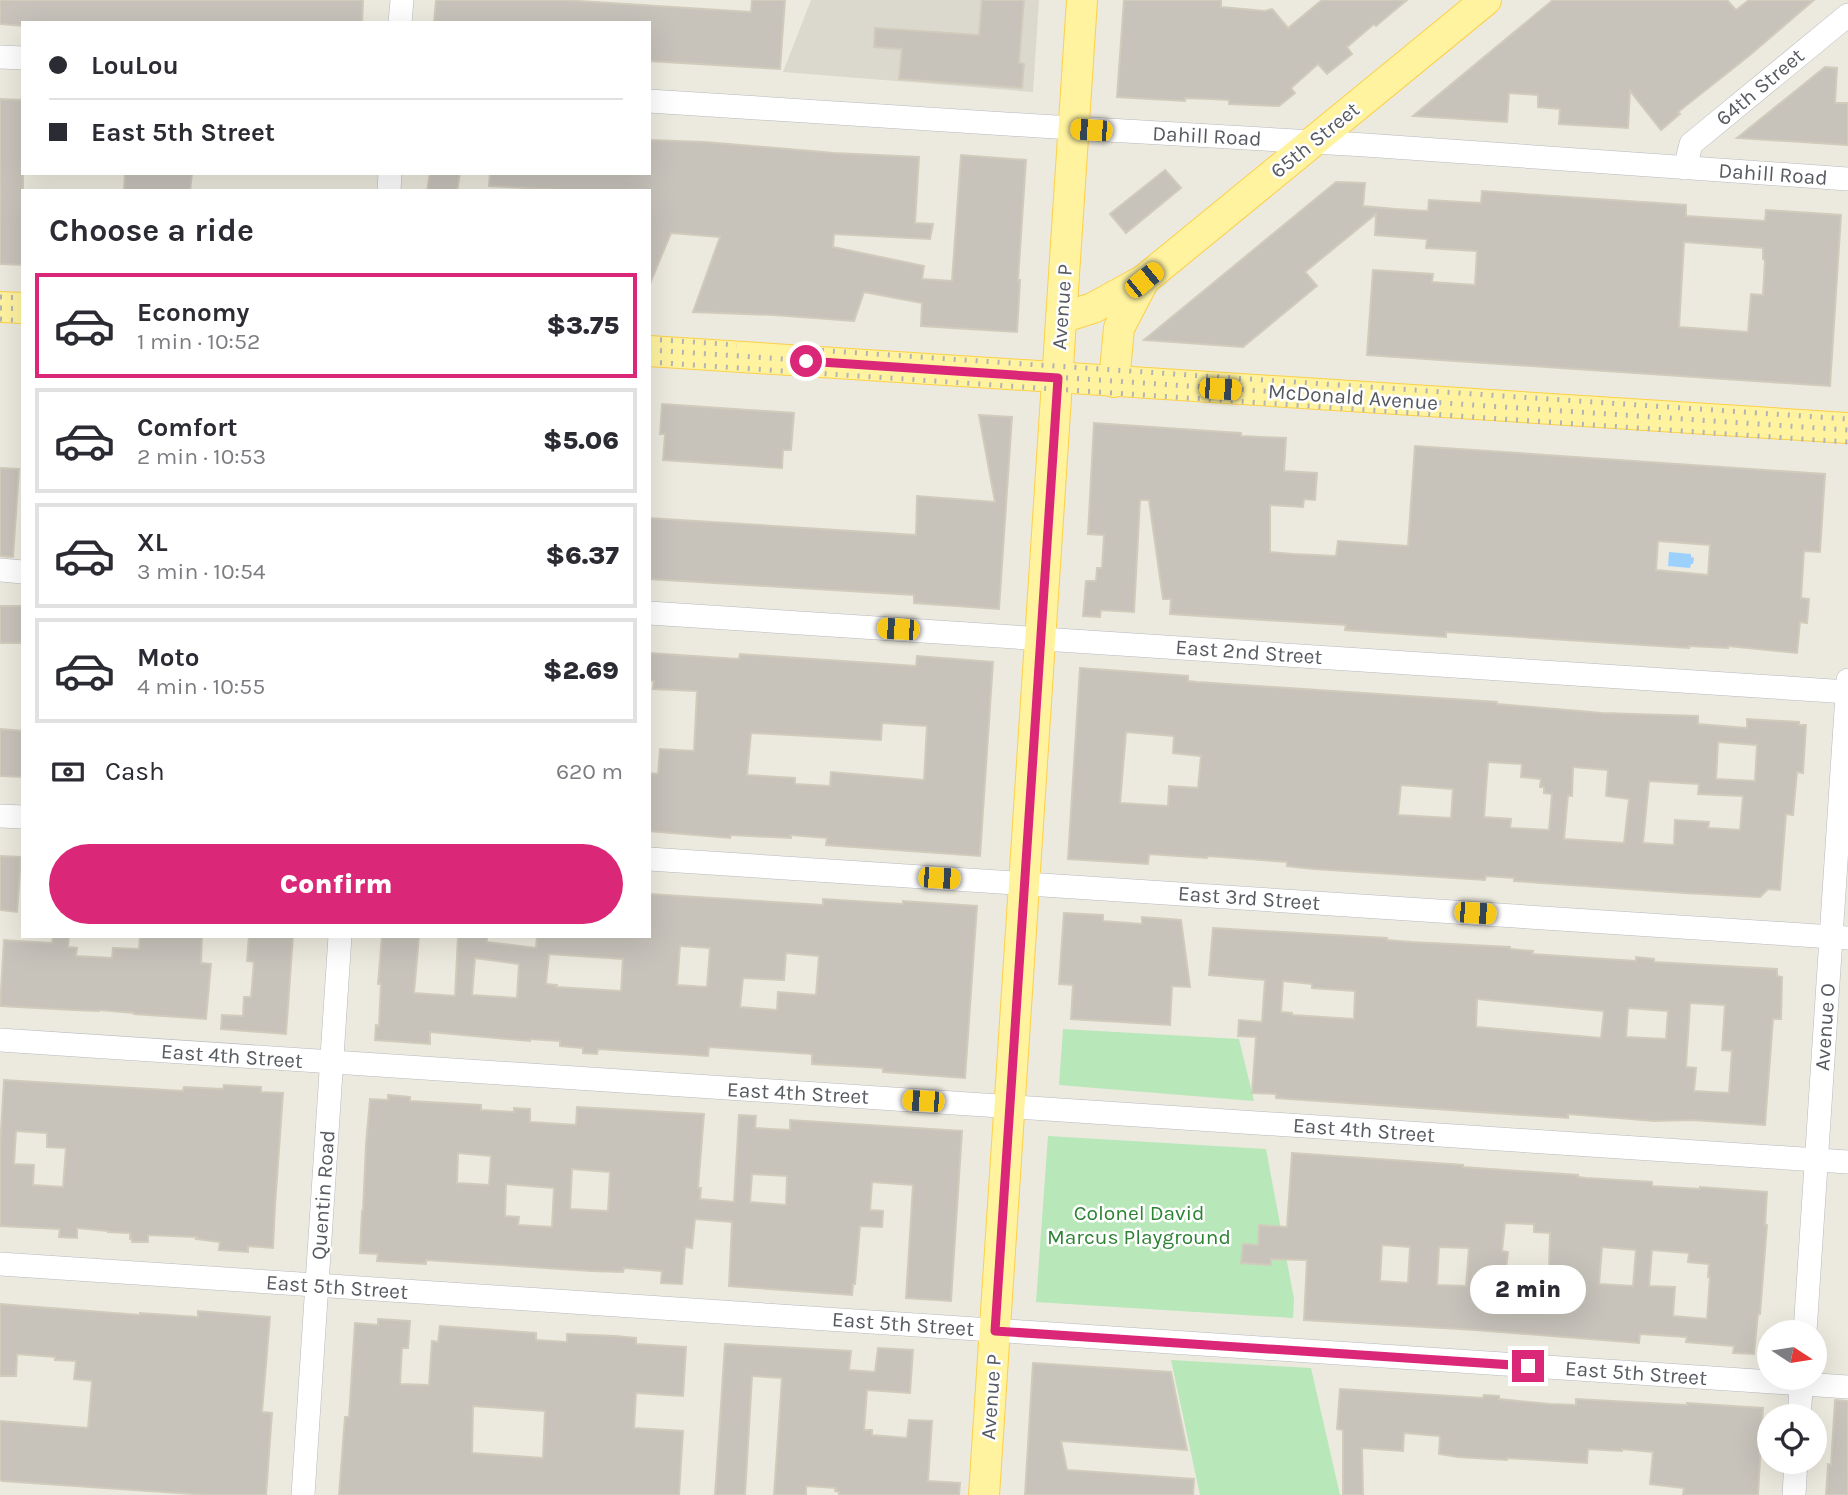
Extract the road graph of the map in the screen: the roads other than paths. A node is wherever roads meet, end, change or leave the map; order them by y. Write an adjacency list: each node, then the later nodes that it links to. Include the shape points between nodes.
1 (401, 0): 5 (street)
2 (1082, 0): 9 (main road, Avenue P)
3 (1486, 0): 10 (main road, 65th Street)
4 (1848, 15): 11 (street, 64th Street, via 1692,145)
5 (400, 21)
6 (0, 57): 7 (street)
7 (21, 58)
8 (651, 101): 9 (street, Dahill Road)
9 (1074, 128): 10 (street, Dahill Road); 16 (main road, Avenue P)
10 (1313, 142): 11 (street, Dahill Road); 13 (main road, 65th Street)
11 (1685, 168): 12 (street, Dahill Road)
12 (1848, 179)
13 (1144, 280): 16 (main road, 65th Street, via 1093,308); 19 (main road, 65th Street, via 1119,328)
14 (0, 307): 15 (main road)
15 (21, 308)
16 (1061, 318): 18 (main road, Avenue P)
17 (651, 351): 18 (main road, McDonald Avenue)
18 (1058, 378): 19 (main road, McDonald Avenue); 24 (main road, Avenue P)
19 (1114, 382): 20 (main road, McDonald Avenue)
20 (1848, 428)
21 (0, 570): 22 (street)
22 (21, 572)
23 (651, 613): 24 (street, East 2nd Street)
24 (1040, 638): 26 (street, East 2nd Street); 30 (main road, Avenue P)
25 (1848, 680): 26 (street, Avenue O)
26 (1848, 692): 31 (street, Avenue O)
27 (0, 816): 28 (street)
28 (21, 817)
29 (651, 859): 30 (street, East 3rd Street)
30 (1024, 883): 31 (street, East 3rd Street); 35 (main road, Avenue P)
31 (1840, 937): 36 (street, Avenue O)
32 (340, 938): 34 (street, Quentin Road)
33 (0, 1040): 34 (street, East 4th Street)
34 (331, 1062): 35 (street, East 4th Street); 39 (street, Quentin Road)
35 (1010, 1106): 36 (street, East 4th Street); 41 (main road, Avenue P)
36 (1816, 1160): 37 (street, East 4th Street); 40 (street, Avenue O)
37 (1848, 1162)
38 (0, 1264): 39 (street, East 5th Street)
39 (317, 1285): 41 (street, East 5th Street); 46 (street, Quentin Road)
40 (1806, 1320)
41 (995, 1331): 42 (street, East 5th Street); 47 (main road, Avenue P)
42 (1757, 1377)
43 (1827, 1384): 44 (street, East 5th Street)
44 (1848, 1387)
45 (1795, 1474): 48 (street)
46 (303, 1495)
47 (984, 1495)
48 (1794, 1495)

